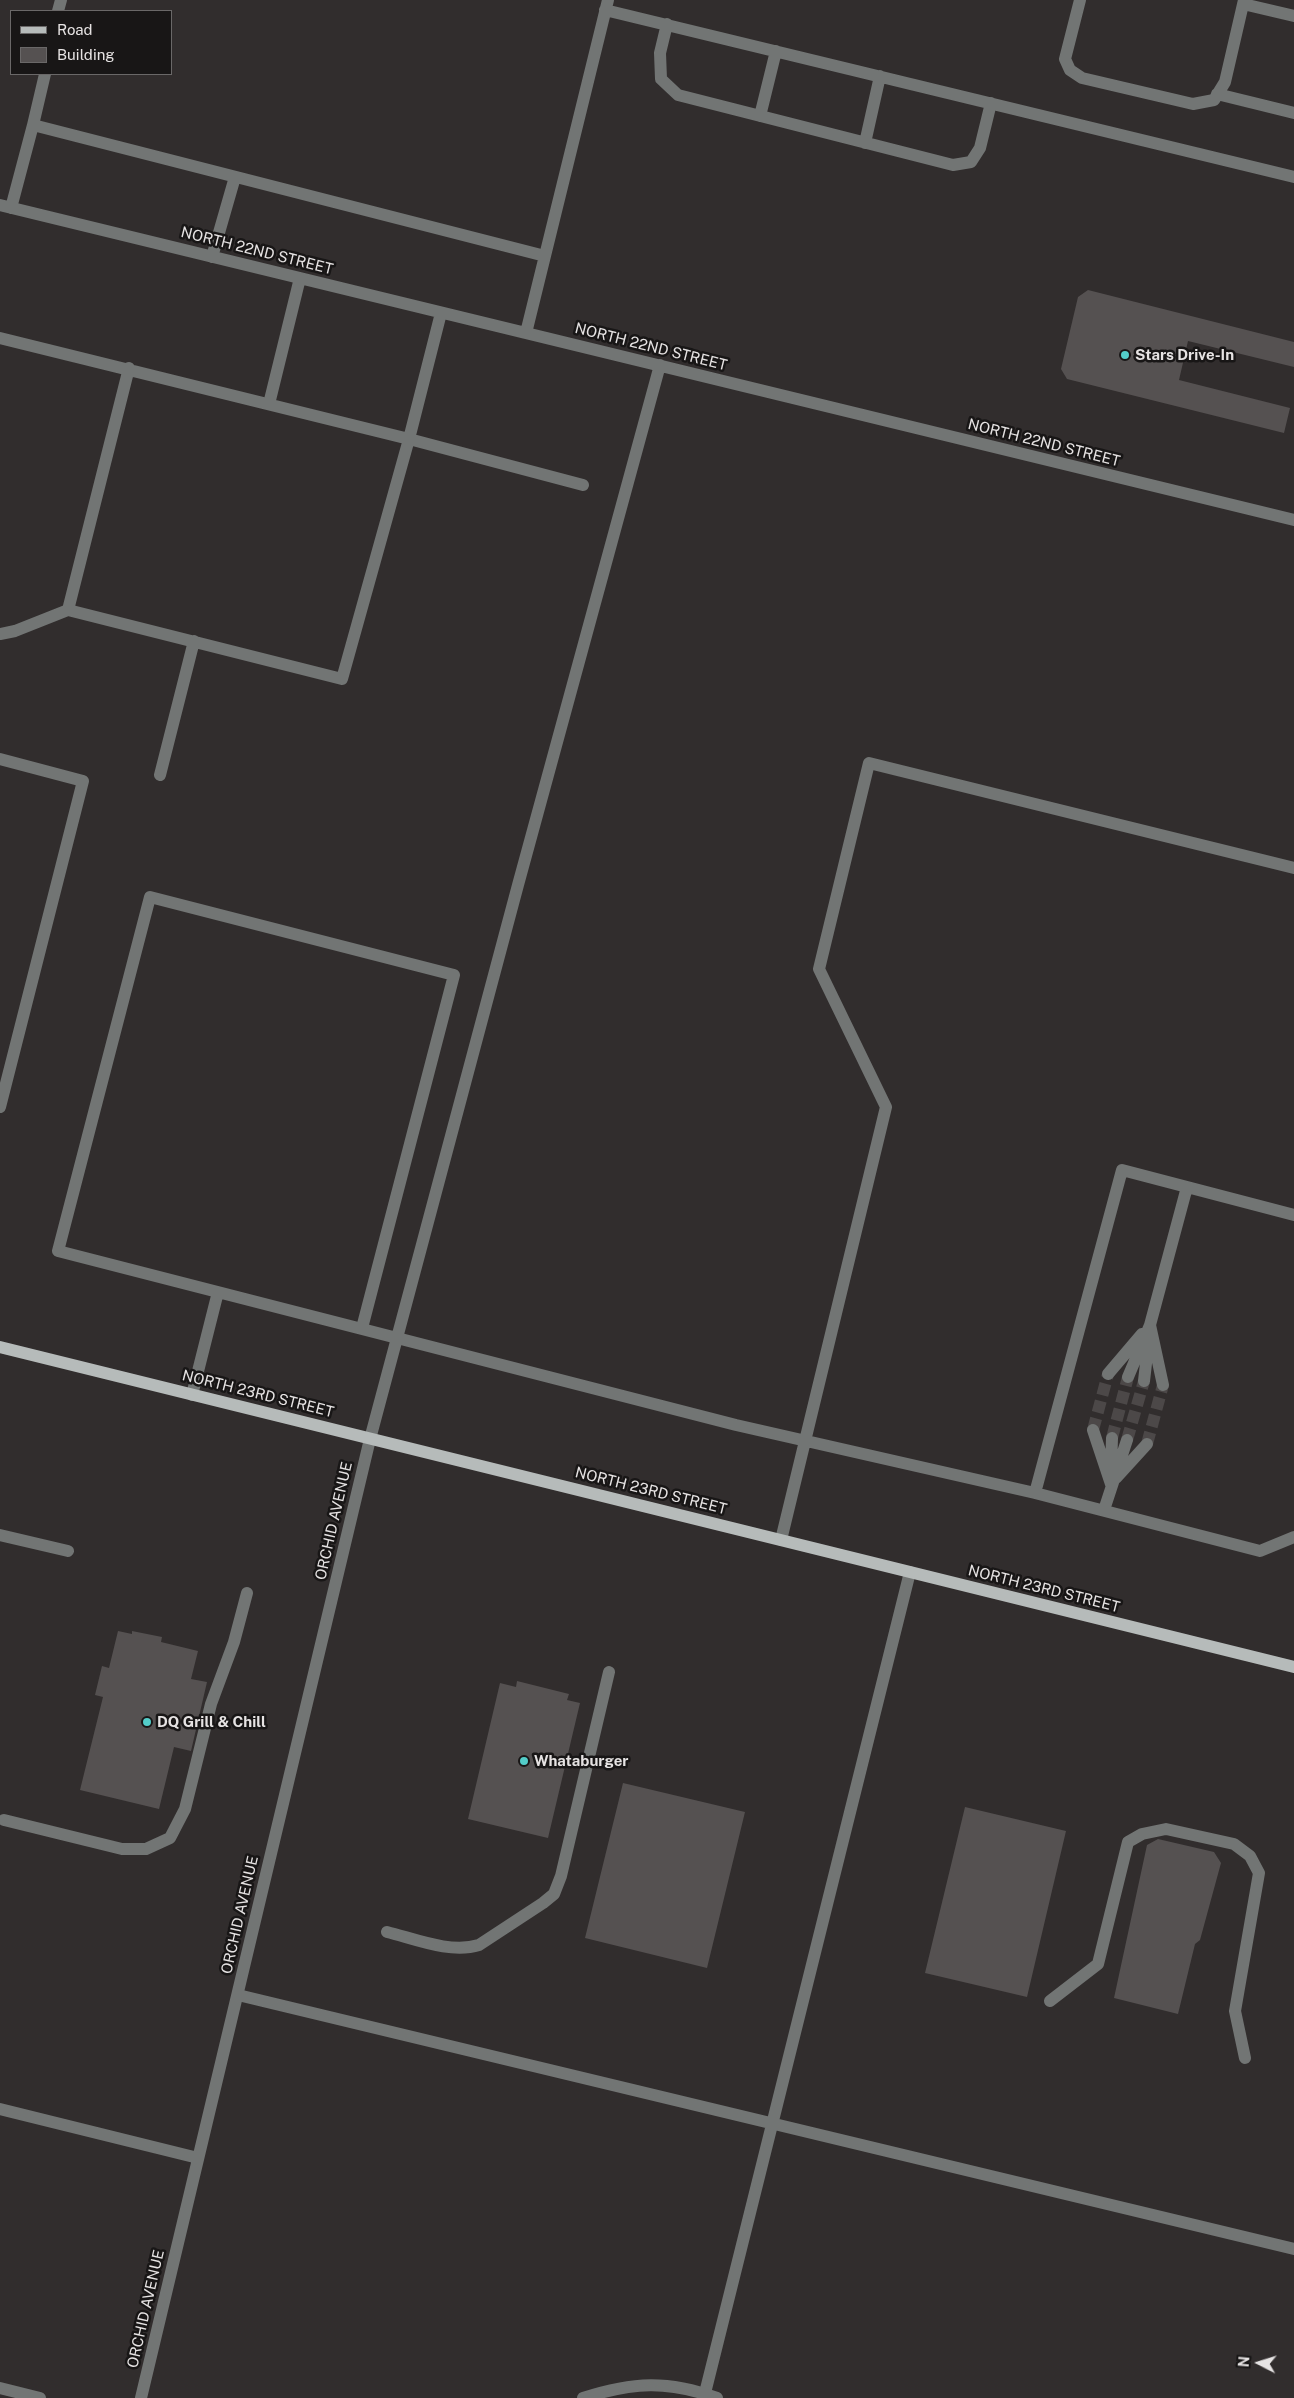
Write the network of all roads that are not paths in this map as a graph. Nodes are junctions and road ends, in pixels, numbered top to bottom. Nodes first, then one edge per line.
1 (1080, 0) edge
2 (1244, 2) edge
3 (607, 5) edge
4 (1294, 16) edge
5 (667, 24) junction
6 (776, 51) junction
7 (44, 75) edge
8 (880, 76) junction
9 (1217, 94) junction
10 (991, 103) junction
11 (1294, 113) edge
12 (760, 116) junction
13 (33, 125) junction
14 (865, 143) junction
15 (235, 177) junction
16 (1294, 177) edge
17 (5, 207) edge
18 (545, 256) junction
19 (212, 257) junction
20 (300, 278) junction
21 (441, 312) junction
22 (526, 333) junction
23 (0, 338) edge
24 (660, 365) junction
25 (129, 368) junction
26 (269, 404) junction
27 (409, 438) junction
28 (583, 485) dead end
29 (1294, 520) edge
30 (68, 610) junction
31 (0, 634) edge
32 (194, 641) junction
33 (0, 759) edge
34 (160, 775) dead end
35 (1294, 868) edge
36 (0, 1107) edge
37 (1188, 1187) junction
38 (1294, 1215) edge
39 (218, 1292) junction
40 (1150, 1325) junction
41 (362, 1328) junction
42 (398, 1337) junction
43 (0, 1346) edge
44 (1108, 1374) tunnel mouth
45 (1128, 1377) tunnel mouth
46 (1144, 1381) tunnel mouth
47 (1163, 1386) tunnel mouth
48 (192, 1395) junction
49 (1093, 1430) tunnel mouth
50 (1112, 1438) tunnel mouth
51 (370, 1439) junction
52 (1127, 1440) tunnel mouth
53 (805, 1441) junction
54 (1147, 1444) tunnel mouth
55 (1111, 1484) junction
56 (1035, 1493) junction
57 (1104, 1510) junction
58 (0, 1535) edge
59 (1294, 1537) edge
60 (781, 1540) junction
61 (68, 1552) dead end
62 (910, 1572) junction
63 (246, 1593) dead end
64 (1294, 1667) edge
65 (609, 1672) dead end
66 (4, 1820) dead end
67 (387, 1932) dead end
68 (238, 1995) junction
69 (1050, 2001) dead end
70 (1245, 2058) dead end
71 (0, 2109) edge
72 (773, 2124) junction
73 (198, 2158) junction
74 (1294, 2249) edge
75 (0, 2388) edge
76 (705, 2393) junction
77 (40, 2398) edge
78 (141, 2398) edge
79 (583, 2398) edge
80 (718, 2398) edge

1 - 9 street
2 - 4 street
2 - 9 street
3 - 5 street
3 - 18 street
5 - 6 street
5 - 12 street
6 - 8 street
6 - 12 street
7 - 13 street
8 - 10 street
8 - 14 street
9 - 11 street
10 - 14 street
10 - 16 street
12 - 14 street
13 - 15 street
13 - 17 street
15 - 18 street
15 - 19 street
17 - 19 street, NORTH 22ND STREET
18 - 22 street
19 - 20 street, NORTH 22ND STREET
20 - 21 street, NORTH 22ND STREET
20 - 26 street
21 - 22 street, NORTH 22ND STREET
21 - 27 street
22 - 24 street, NORTH 22ND STREET
23 - 25 street
24 - 29 street, NORTH 22ND STREET
24 - 42 street, ORCHID AVENUE
25 - 26 street
25 - 30 street
26 - 27 street
27 - 28 street
27 - 32 street
30 - 31 street
30 - 32 street
32 - 34 street
33 - 36 street
35 - 53 street
37 - 38 street
37 - 40 street
37 - 56 street
39 - 41 street
39 - 41 street
39 - 48 street
40 - 44 street
40 - 45 street
40 - 46 street
40 - 47 street
41 - 42 street
42 - 51 street, ORCHID AVENUE
42 - 53 street
43 - 48 main road, NORTH 23RD STREET
48 - 51 main road, NORTH 23RD STREET
49 - 55 street
50 - 55 street
51 - 60 main road, NORTH 23RD STREET
51 - 68 street, ORCHID AVENUE
52 - 55 street
53 - 56 street
53 - 60 street
54 - 55 street
55 - 57 street
56 - 57 street
57 - 59 street
58 - 61 street
60 - 62 main road, NORTH 23RD STREET
62 - 64 main road, NORTH 23RD STREET
62 - 72 street
63 - 66 street
65 - 67 street
68 - 72 street
68 - 73 street, ORCHID AVENUE
69 - 70 street
71 - 73 street
72 - 74 street
72 - 76 street
73 - 78 street, ORCHID AVENUE
75 - 77 street
76 - 79 street
76 - 80 street

